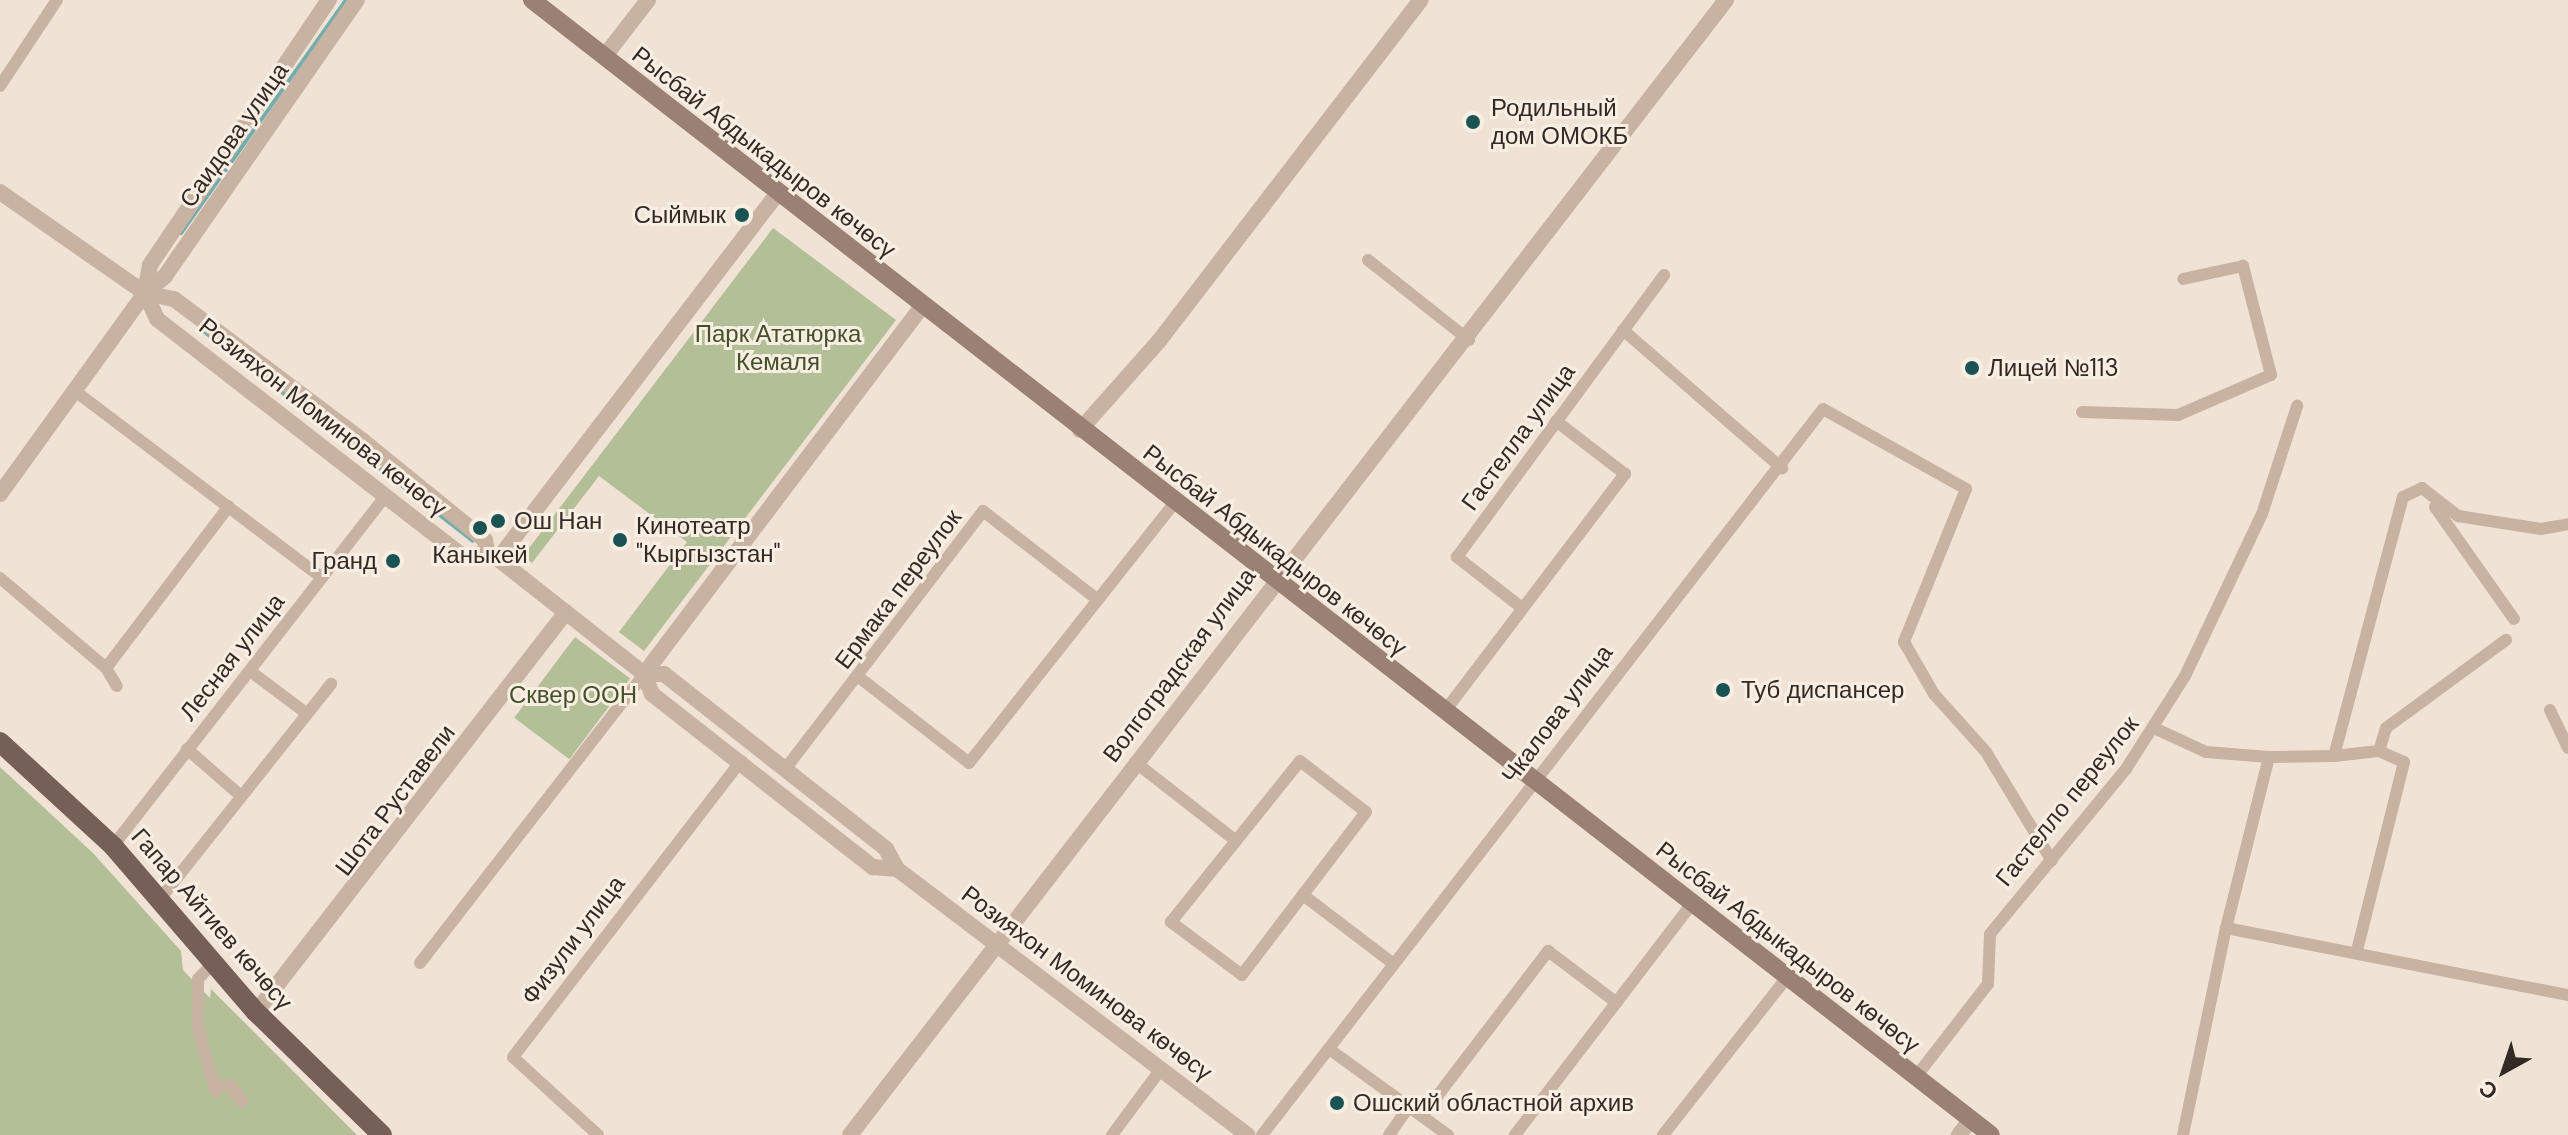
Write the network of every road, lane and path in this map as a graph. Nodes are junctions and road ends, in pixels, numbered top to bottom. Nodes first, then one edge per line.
1 (57, 0) edge
2 (329, 0) edge
3 (357, 0) edge
4 (532, 0) edge
5 (648, 0) edge
6 (1421, 0) edge
7 (1726, 0) edge
8 (604, 57) junction
9 (0, 86) edge
10 (0, 192) edge
11 (778, 193) junction
12 (1368, 260) dead end
13 (1664, 275) dead end
14 (2183, 279) dead end
15 (145, 293) junction
16 (922, 307) junction
17 (1623, 330) junction
18 (1469, 340) junction
19 (75, 391) junction
20 (2297, 406) dead end
21 (2082, 412) dead end
22 (1556, 421) junction
23 (1080, 430) junction
24 (1782, 468) junction
25 (2422, 488) junction
26 (0, 494) edge
27 (386, 495) junction
28 (1175, 502) junction
29 (229, 506) junction
30 (2568, 524) edge
31 (492, 556) junction
32 (321, 577) junction
33 (0, 578) edge
34 (1274, 579) junction
35 (1098, 600) junction
36 (1522, 608) junction
37 (566, 612) junction
38 (2514, 619) dead end
39 (2506, 640) dead end
40 (106, 668) junction
41 (250, 671) junction
42 (644, 674) junction
43 (860, 678) junction
44 (331, 684) dead end
45 (117, 686) dead end
46 (2550, 710) dead end
47 (1445, 711) junction
48 (306, 713) junction
49 (2154, 728) junction
50 (0, 742) edge
51 (2568, 748) edge
52 (187, 749) junction
53 (2379, 751) junction
54 (2334, 756) junction
55 (2269, 757) junction
56 (741, 761) junction
57 (1135, 762) junction
58 (786, 768) junction
59 (1534, 780) junction
60 (241, 796) junction
61 (1236, 841) junction
62 (113, 846) junction
63 (2052, 861) junction
64 (897, 869) junction
65 (1303, 895) junction
66 (160, 899) junction
67 (1693, 902) junction
68 (2226, 928) junction
69 (997, 942) junction
70 (2357, 951) junction
71 (213, 963) junction
72 (420, 963) dead end
73 (1394, 964) junction
74 (1788, 976) junction
75 (2568, 995) edge
76 (1617, 1003) junction
77 (256, 1012) junction
78 (1329, 1049) junction
79 (1161, 1069) junction
80 (1915, 1078) junction
81 (242, 1101) dead end
82 (1407, 1109) junction
83 (1422, 1116) junction
84 (1971, 1119) junction
85 (382, 1135) edge
86 (598, 1135) edge
87 (850, 1135) edge
88 (1112, 1135) edge
89 (1248, 1135) edge
90 (1262, 1135) edge
91 (1389, 1135) edge
92 (1448, 1135) edge
93 (1515, 1135) edge
94 (1663, 1135) edge
95 (1959, 1135) edge
96 (1991, 1135) edge
97 (2183, 1135) edge

1 - 9 street
2 - 15 street, Саидова улица
3 - 15 street, Саидова улица
4 - 8 main road, Рысбай Абдыкадыров көчөсү
5 - 8 street
6 - 23 street
7 - 18 street, Волгоградская улица
8 - 11 main road, Рысбай Абдыкадыров көчөсү
10 - 15 street, Розияхон Моминова көчөсү
11 - 16 main road, Рысбай Абдыкадыров көчөсү
11 - 31 street
12 - 18 street
13 - 17 street, Гастелла улица
14 - 21 street
15 - 19 street, Саидова улица
15 - 27 street, Розияхон Моминова көчөсү
15 - 31 street, Розияхон Моминова көчөсү
16 - 23 main road, Рысбай Абдыкадыров көчөсү
16 - 42 street
17 - 22 street, Гастелла улица
17 - 24 street
18 - 34 street, Волгоградская улица
19 - 26 street, Саидова улица
19 - 29 street
20 - 49 street, Гастелло переулок
22 - 36 street, Гастелла улица
22 - 36 street
23 - 28 main road, Рысбай Абдыкадыров көчөсү
24 - 59 street, Чкалова улица
24 - 63 street, Чкалова улица
25 - 30 street
25 - 38 street
25 - 54 street
27 - 31 street, Розияхон Моминова көчөсү
27 - 32 street, Лесная улица
28 - 34 main road, Рысбай Абдыкадыров көчөсү
28 - 35 street
29 - 32 street
29 - 40 street
31 - 37 street, Розияхон Моминова көчөсү
32 - 41 street, Лесная улица
33 - 40 street
34 - 47 main road, Рысбай Абдыкадыров көчөсү
34 - 57 street, Волгоградская улица
35 - 43 street
35 - 43 street, Ермака переулок
36 - 47 street
37 - 42 street, Розияхон Моминова көчөсү
37 - 77 street, Шота Руставели
39 - 53 street
40 - 45 street
41 - 48 street
41 - 52 street, Лесная улица
42 - 56 street, Розияхон Моминова көчөсү
42 - 58 street, Розияхон Моминова көчөсү
42 - 72 street
43 - 58 street, Ермака переулок
44 - 48 street
46 - 51 street
47 - 59 main road, Рысбай Абдыкадыров көчөсү
48 - 60 street
49 - 55 street
49 - 63 street, Гастелло переулок
50 - 62 main road, Гапар Айтиев көчөсү
52 - 60 street
52 - 62 street, Лесная улица
53 - 54 street
53 - 70 street
54 - 55 street
55 - 68 street
56 - 64 street, Розияхон Моминова көчөсү
56 - 86 street, Физули улица
57 - 61 street
57 - 69 street, Волгоградская улица
58 - 64 street, Розияхон Моминова көчөсү
59 - 67 main road, Рысбай Абдыкадыров көчөсү
59 - 73 street, Чкалова улица
60 - 66 street
61 - 65 street
61 - 65 street
62 - 66 main road, Гапар Айтиев көчөсү
63 - 80 street, Гастелло переулок
64 - 69 street, Розияхон Моминова көчөсү
65 - 73 street
66 - 71 main road, Гапар Айтиев көчөсү
67 - 74 main road, Рысбай Абдыкадыров көчөсү
67 - 76 street
68 - 70 street
68 - 97 street
69 - 79 street, Розияхон Моминова көчөсү
69 - 87 street, Волгоградская улица
70 - 75 street
71 - 77 main road, Гапар Айтиев көчөсү
71 - 81 street
73 - 78 street, Чкалова улица
74 - 80 main road, Рысбай Абдыкадыров көчөсү
74 - 94 street
76 - 83 street
76 - 93 street
77 - 85 main road, Гапар Айтиев көчөсү
78 - 82 street
78 - 90 street, Чкалова улица
79 - 88 street
79 - 89 street, Розияхон Моминова көчөсү
80 - 84 main road, Рысбай Абдыкадыров көчөсү
82 - 83 street
82 - 91 street
83 - 92 street
84 - 95 street
84 - 96 main road, Рысбай Абдыкадыров көчөсү

